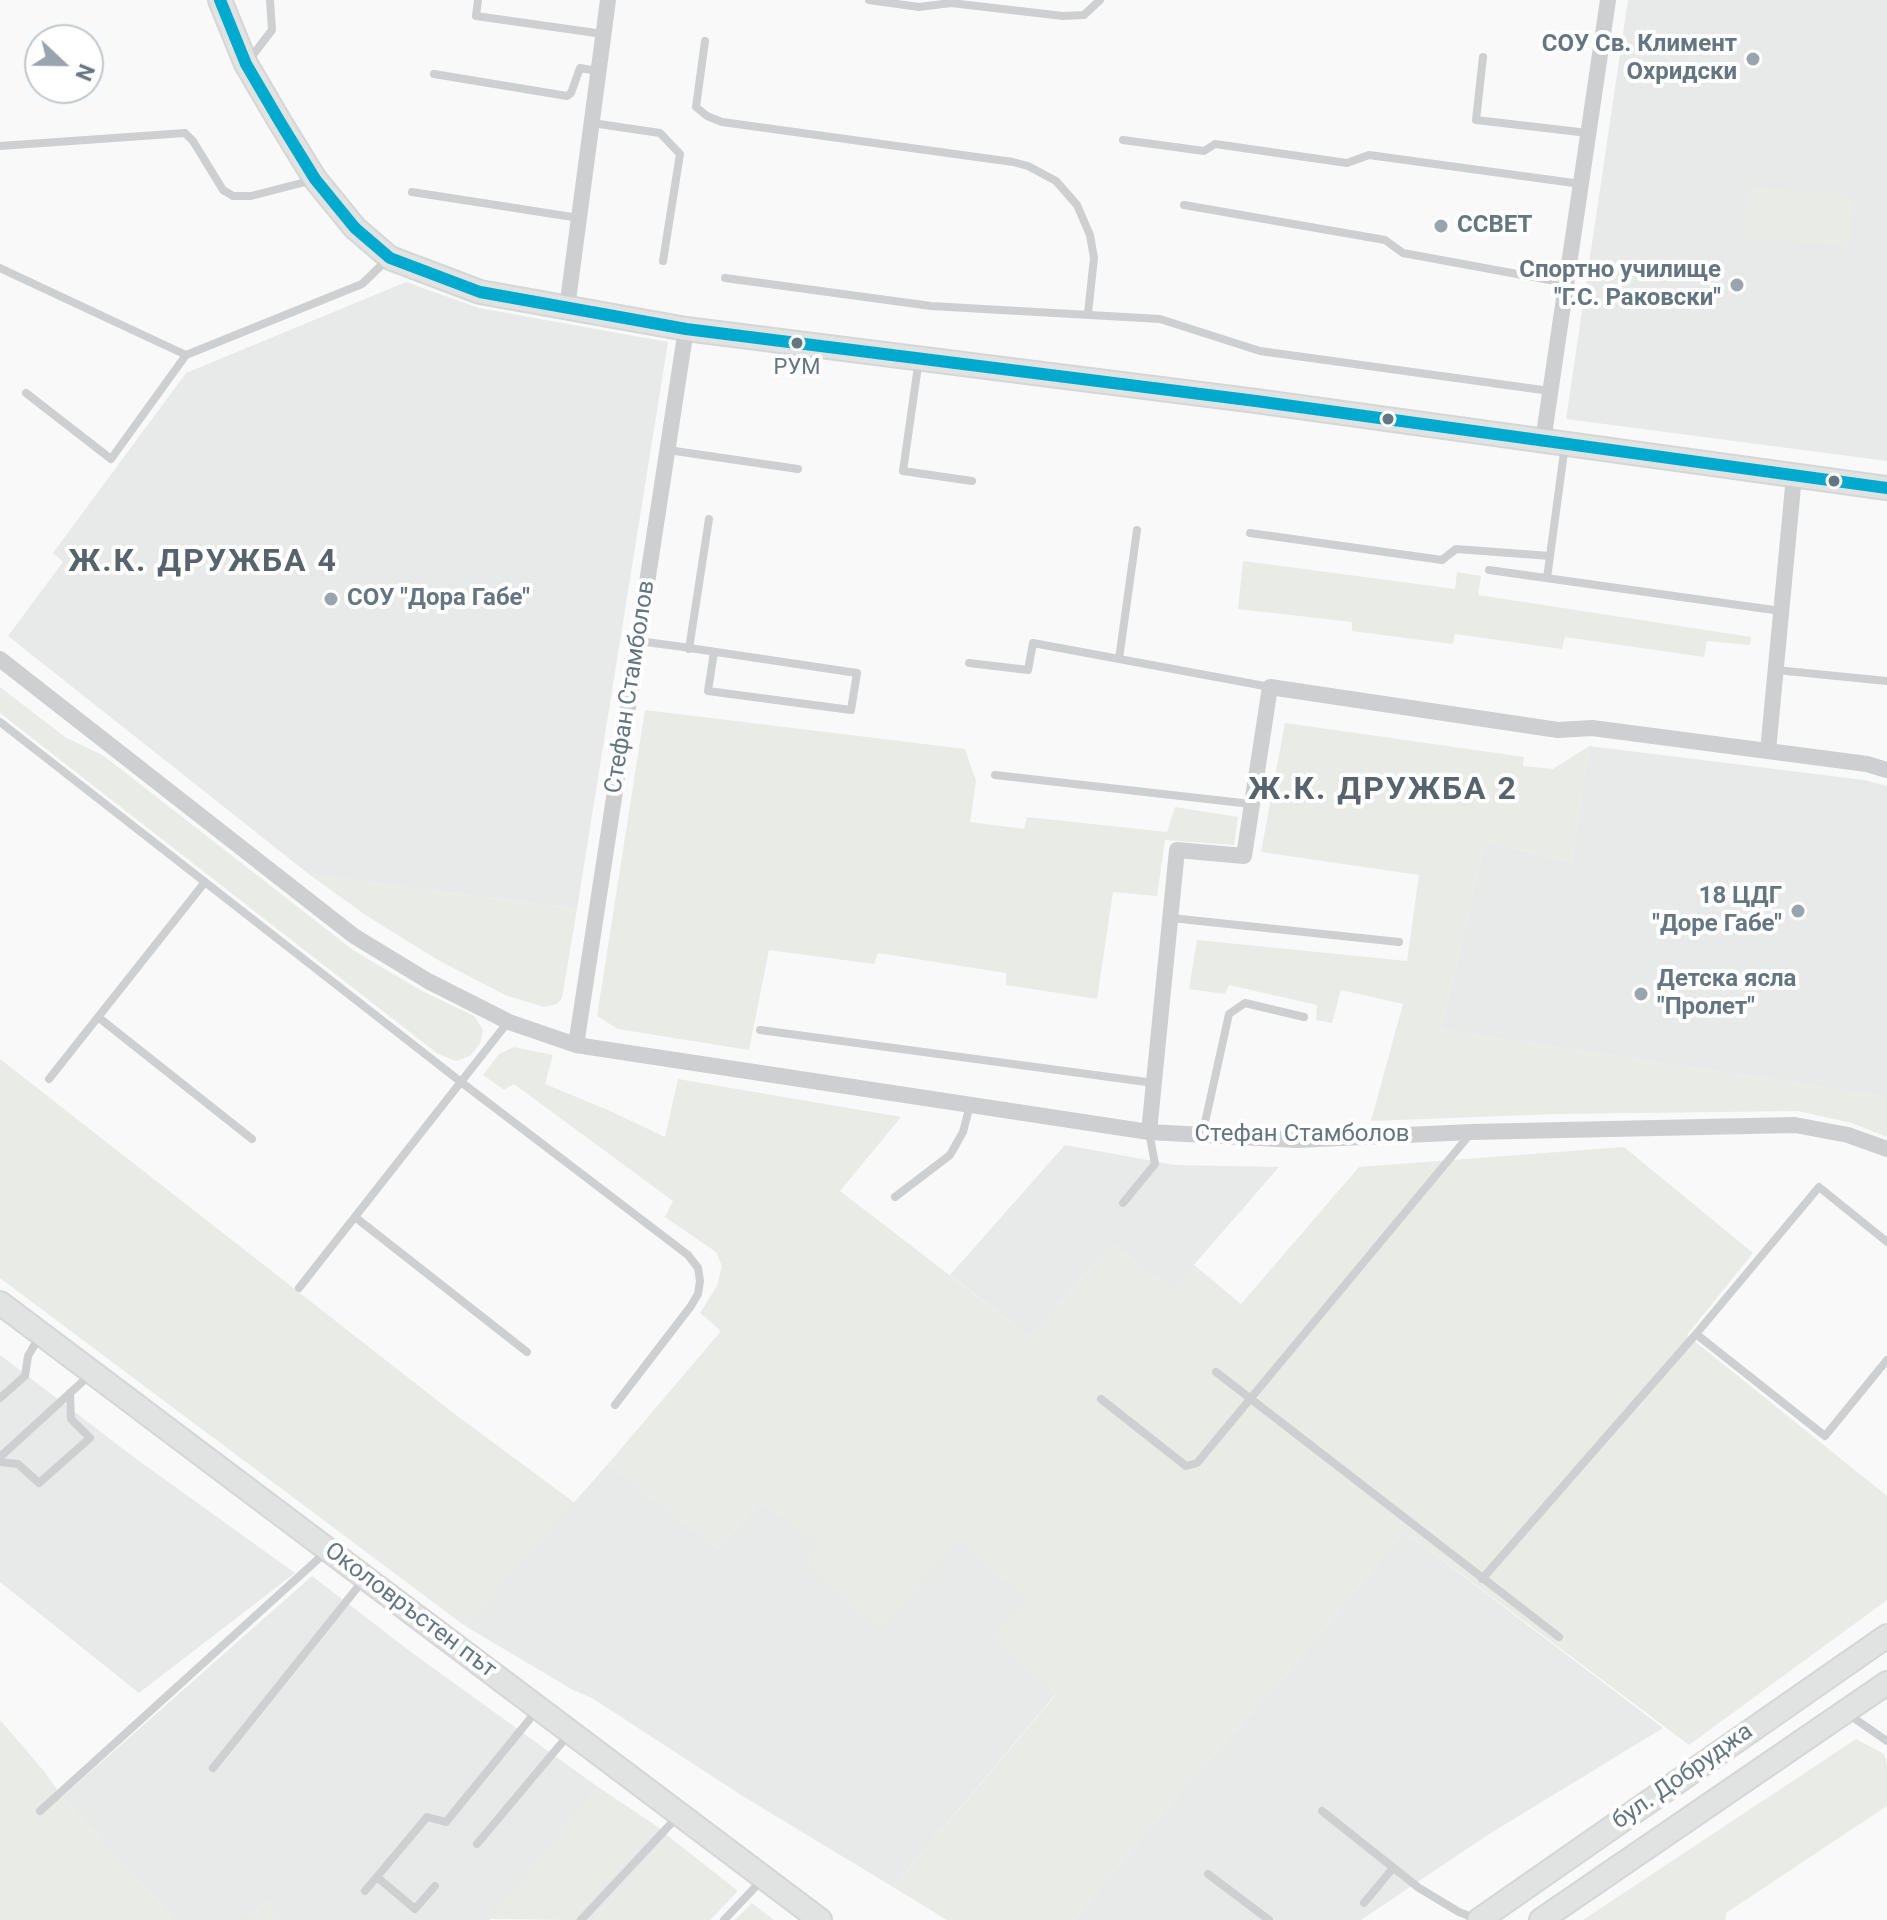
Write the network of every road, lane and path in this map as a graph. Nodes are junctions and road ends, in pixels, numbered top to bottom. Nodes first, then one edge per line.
1 (220, 0) edge
2 (270, 0) edge
3 (478, 0) edge
4 (608, 0) edge
5 (869, 0) edge
6 (1100, 0) edge
7 (1608, 0) edge
8 (604, 34) junction
9 (705, 41) dead end
10 (1483, 57) dead end
11 (246, 64) junction
12 (599, 71) junction
13 (434, 74) dead end
14 (592, 123) junction
15 (1589, 133) junction
16 (1123, 140) dead end
17 (0, 146) edge
18 (315, 179) junction
19 (1581, 184) junction
20 (412, 192) dead end
21 (1184, 205) dead end
22 (579, 218) junction
23 (390, 258) junction
24 (663, 261) dead end
25 (0, 268) edge
26 (725, 278) dead end
27 (1566, 283) junction
28 (567, 308) junction
29 (1088, 313) junction
30 (686, 329) junction
31 (186, 355) junction
32 (919, 358) junction
33 (1551, 391) junction
34 (26, 393) dead end
35 (1554, 443) junction
36 (667, 450) junction
37 (798, 469) dead end
38 (1794, 476) junction
39 (972, 481) dead end
40 (1887, 488) edge
41 (709, 519) dead end
42 (1137, 530) dead end
43 (1250, 533) dead end
44 (1550, 556) junction
45 (1489, 570) dead end
46 (1547, 578) junction
47 (1781, 611) junction
48 (638, 641) junction
49 (689, 649) junction
50 (714, 652) junction
51 (0, 659) edge
52 (1119, 659) junction
53 (969, 663) dead end
54 (1776, 670) junction
55 (1887, 681) edge
56 (1270, 687) junction
57 (0, 722) edge
58 (1768, 751) junction
59 (1887, 770) edge
60 (995, 775) dead end
61 (1251, 804) junction
62 (205, 882) junction
63 (1170, 918) junction
64 (1399, 942) dead end
65 (98, 1017) junction
66 (1304, 1017) dead end
67 (509, 1022) junction
68 (760, 1030) dead end
69 (576, 1045) junction
70 (49, 1079) dead end
71 (461, 1082) junction
72 (1154, 1083) junction
73 (970, 1105) junction
74 (1149, 1132) junction
75 (1471, 1132) junction
76 (1202, 1136) junction
77 (252, 1139) dead end
78 (1887, 1149) edge
79 (895, 1197) dead end
80 (1123, 1203) dead end
81 (355, 1217) junction
82 (1887, 1242) edge
83 (299, 1288) dead end
84 (0, 1303) edge
85 (41, 1333) junction
86 (1696, 1334) junction
87 (527, 1352) dead end
88 (1887, 1360) edge
89 (1216, 1372) dead end
90 (93, 1373) junction
91 (70, 1393) junction
92 (0, 1398) edge
93 (1249, 1398) junction
94 (1101, 1399) dead end
95 (615, 1405) dead end
96 (0, 1460) edge
97 (328, 1550) junction
98 (365, 1578) junction
99 (1482, 1579) junction
100 (1887, 1636) edge
101 (1559, 1637) dead end
102 (1887, 1683) edge
103 (539, 1709) junction
104 (1845, 1712) junction
105 (571, 1733) junction
106 (1887, 1741) edge
107 (213, 1768) dead end
108 (40, 1811) dead end
109 (1322, 1811) dead end
110 (679, 1814) junction
111 (477, 1844) dead end
112 (1393, 1868) junction
113 (1208, 1874) dead end
114 (377, 1877) junction
115 (764, 1878) junction
116 (435, 1886) dead end
117 (365, 1891) dead end
118 (1364, 1903) dead end
119 (581, 1920) edge
120 (724, 1920) edge
121 (820, 1920) edge
122 (1269, 1920) edge
123 (1479, 1920) edge
124 (1541, 1920) edge

1 - 11 main road
2 - 11 lane
3 - 8 lane
4 - 8 street
5 - 6 lane
7 - 15 street
8 - 12 street
9 - 29 lane
10 - 15 lane
11 - 18 main road
12 - 13 lane
12 - 14 street
14 - 22 street
14 - 24 lane
15 - 19 street
16 - 19 lane
17 - 18 lane
18 - 23 main road
19 - 27 street
20 - 22 lane
21 - 27 lane
22 - 28 street
23 - 28 main road
23 - 31 lane
25 - 31 lane
26 - 29 lane
27 - 33 street
28 - 30 main road
29 - 33 lane
30 - 32 main road
30 - 36 street, Стефан Стамболов
31 - 34 lane
32 - 35 main road
32 - 39 lane
33 - 35 street
35 - 38 main road
35 - 44 lane
36 - 37 lane
36 - 48 street, Стефан Стамболов
38 - 40 main road
38 - 47 street
41 - 49 lane
42 - 52 lane
43 - 44 lane
44 - 46 lane
45 - 46 lane
46 - 47 lane
47 - 54 street
48 - 49 lane
48 - 69 street, Стефан Стамболов
49 - 50 lane
50 - 50 lane
51 - 67 street, Стефан Стамболов
52 - 53 lane
52 - 56 lane
54 - 55 lane
54 - 58 street
56 - 58 street
56 - 61 street
57 - 62 lane
58 - 59 street
60 - 61 lane
61 - 63 street
62 - 65 lane
62 - 71 lane
63 - 64 lane
63 - 72 street
65 - 70 lane
65 - 77 lane
66 - 76 lane
67 - 69 street, Стефан Стамболов
67 - 71 lane
68 - 72 lane
69 - 73 street, Стефан Стамболов
71 - 81 lane
71 - 95 lane
72 - 74 street
73 - 74 street, Стефан Стамболов
73 - 79 lane
74 - 76 street, Стефан Стамболов
74 - 80 lane
75 - 76 street, Стефан Стамболов
75 - 78 street, Стефан Стамболов
75 - 93 lane
81 - 83 lane
81 - 87 lane
82 - 86 lane
84 - 85 main road, Околовръстен път
85 - 90 main road, Околовръстен път
85 - 92 lane
86 - 88 lane
86 - 99 lane
89 - 93 lane
90 - 91 lane
90 - 97 main road, Околовръстен път
91 - 96 lane
91 - 96 lane
93 - 94 lane
93 - 99 lane
97 - 98 main road, Околовръстен път
97 - 108 lane
98 - 103 main road, Околовръстен път
98 - 107 lane
99 - 101 lane
100 - 123 main road, бул. Добруджа
102 - 104 main road, бул. Добруджа
103 - 105 main road, Околовръстен път
103 - 114 lane
104 - 106 lane
104 - 124 main road, бул. Добруджа
105 - 110 main road, Околовръстен път
105 - 111 lane
109 - 112 lane
110 - 115 main road, Околовръстен път
110 - 119 lane
112 - 118 lane
112 - 123 lane
113 - 122 lane
114 - 116 lane
114 - 117 lane
115 - 120 lane
115 - 121 main road, Околовръстен път

